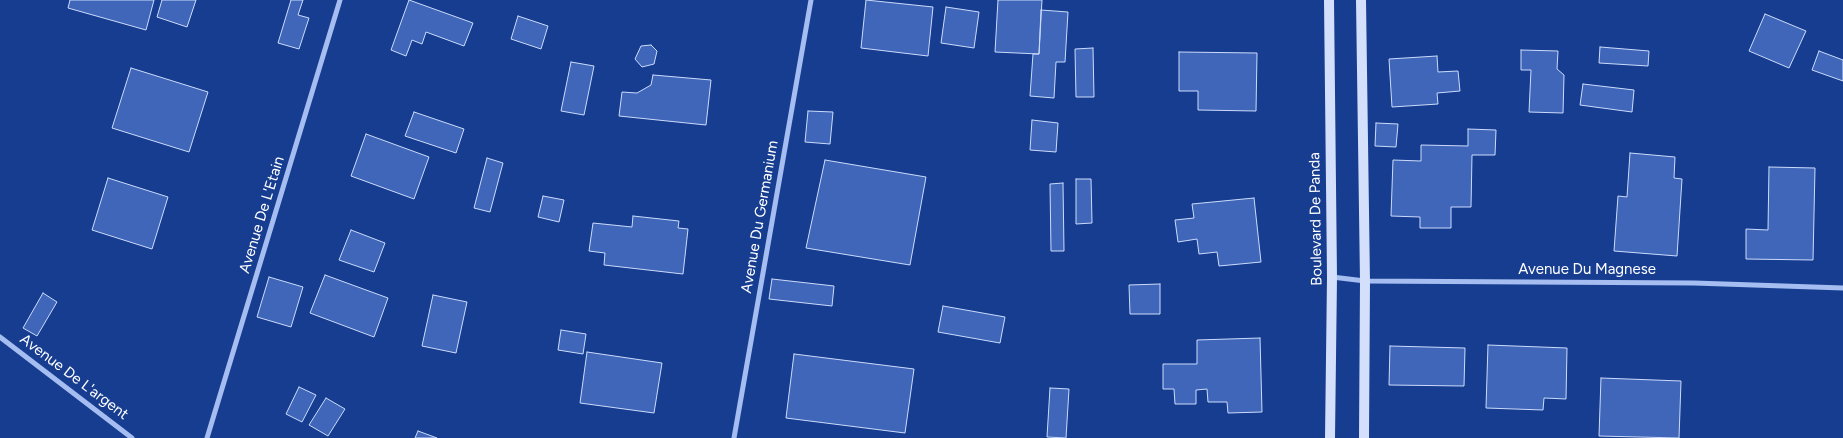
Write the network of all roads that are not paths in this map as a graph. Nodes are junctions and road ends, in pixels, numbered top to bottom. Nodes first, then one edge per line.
1 (340, 0) edge
2 (811, 0) edge
3 (1329, 0) edge
4 (1361, 0) edge
5 (1332, 277) junction
6 (1365, 281) junction
7 (1843, 288) edge
8 (0, 337) edge
9 (132, 438) edge
10 (207, 438) edge
11 (734, 438) edge
12 (1330, 438) edge
13 (1364, 438) edge

1 - 10 street, Avenue De L'Etain
2 - 11 street, Avenue Du Germanium
3 - 5 street, Boulevard De Panda
4 - 6 street
5 - 6 street, Avenue Du Magnese
5 - 12 street, Boulevard De Panda
6 - 7 street, Avenue Du Magnese
6 - 13 street
8 - 9 street, Avenue De L'argent

